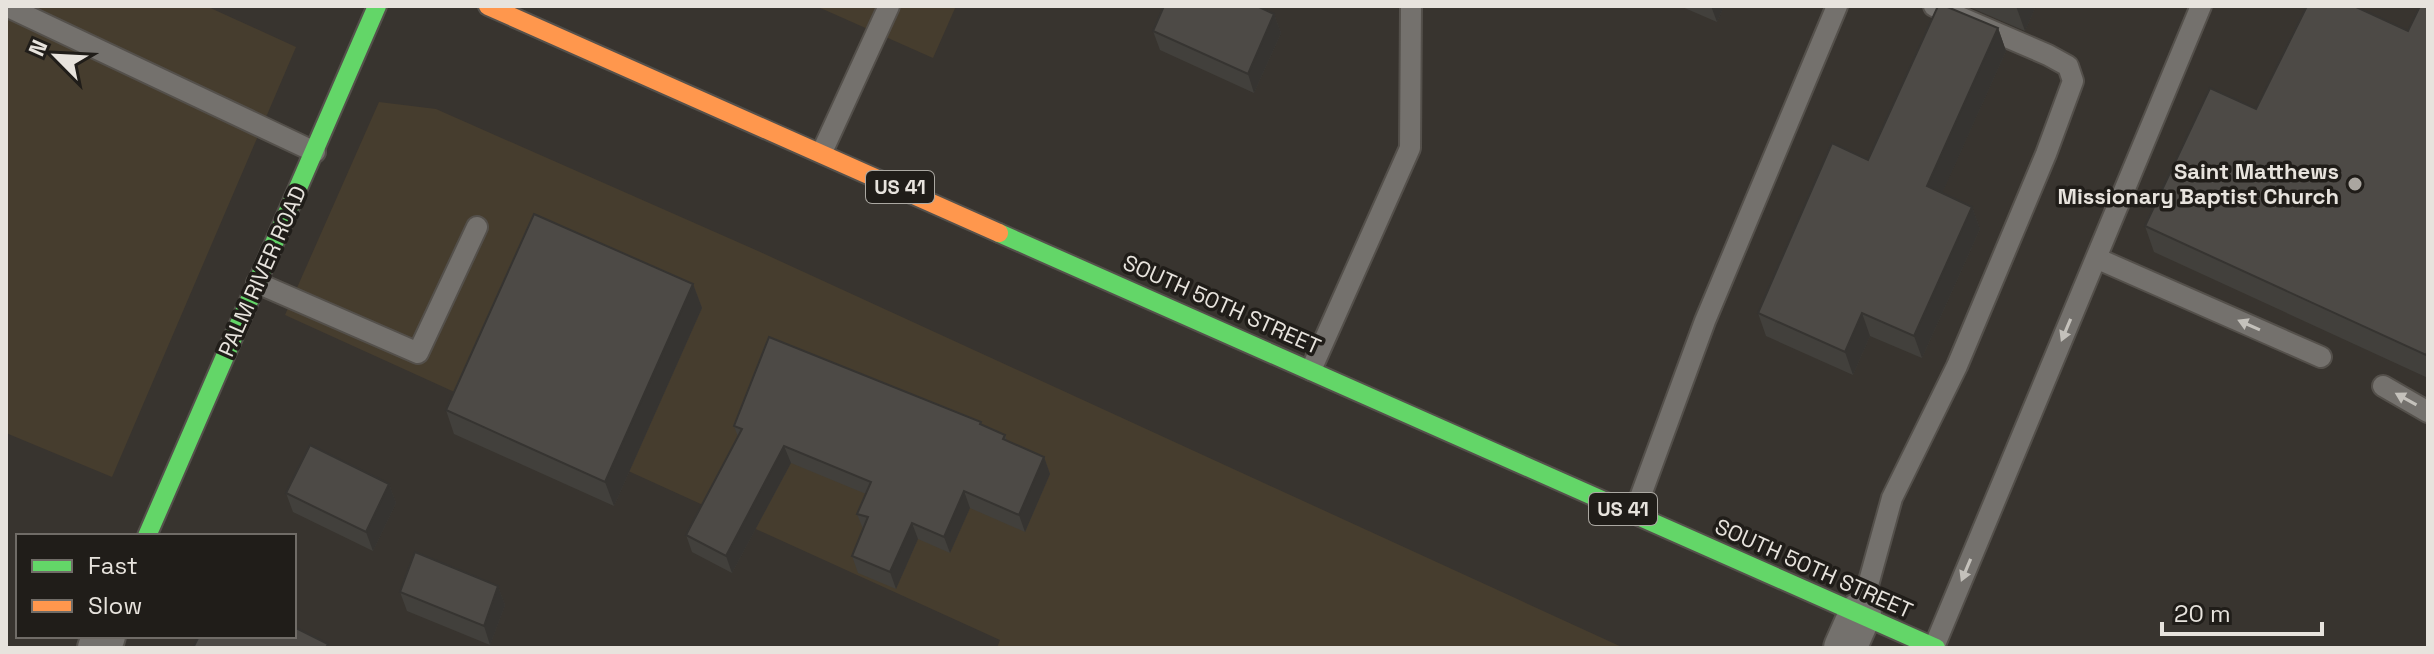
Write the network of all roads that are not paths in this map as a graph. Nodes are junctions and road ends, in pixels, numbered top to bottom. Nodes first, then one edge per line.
1 (6, 6) edge
2 (377, 6) edge
3 (488, 6) edge
4 (889, 6) edge
5 (1411, 6) edge
6 (1837, 6) edge
7 (1934, 6) edge
8 (2201, 6) edge
9 (315, 152) junction
10 (822, 152) junction
11 (477, 227) dead end
12 (2096, 258) junction
13 (257, 283) junction
14 (2321, 357) dead end
15 (1311, 370) junction
16 (2383, 386) dead end
17 (2428, 412) edge
18 (1634, 514) junction
19 (148, 534) edge
20 (1853, 631) edge
21 (1935, 648) edge

1 - 9 lane
2 - 9 main road, PALM RIVER ROAD
3 - 10 main road, SOUTH 50TH STREET / US 41
4 - 10 lane
5 - 15 lane
6 - 18 lane
7 - 20 lane
8 - 12 lane
9 - 13 main road, PALM RIVER ROAD
10 - 15 main road, SOUTH 50TH STREET / US 41
11 - 13 lane
14 -> 12 lane
12 -> 21 lane
13 - 19 main road, PALM RIVER ROAD
15 - 18 main road, SOUTH 50TH STREET / US 41
17 -> 16 lane
18 - 20 main road, SOUTH 50TH STREET / US 41
20 - 21 main road, SOUTH 50TH STREET / US 41

